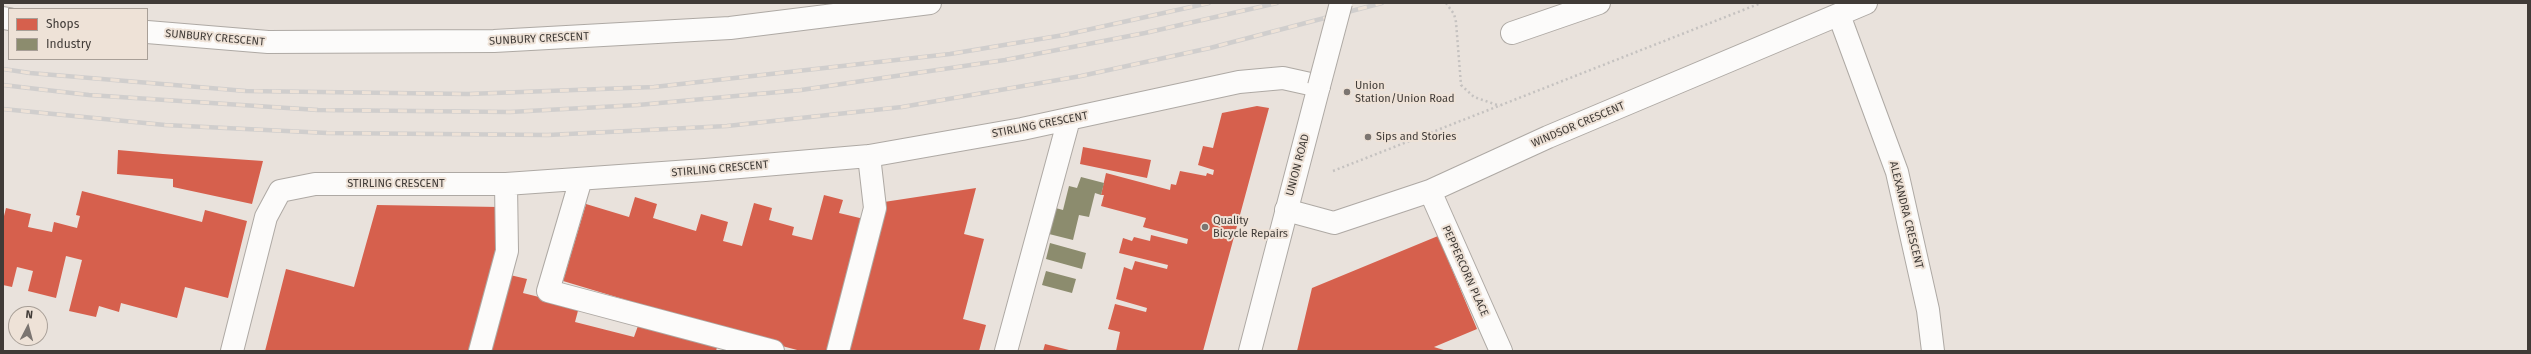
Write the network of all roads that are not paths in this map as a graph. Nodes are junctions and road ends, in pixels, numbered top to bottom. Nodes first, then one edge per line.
1 (930, 3) edge
2 (1341, 3) edge
3 (1599, 3) edge
4 (1866, 3) edge
5 (1840, 15) junction
6 (148, 32) edge
7 (1512, 33) dead end
8 (1320, 86) junction
9 (1068, 119) junction
10 (868, 156) junction
11 (581, 179) junction
12 (506, 184) junction
13 (1430, 191) junction
14 (1286, 210) junction
15 (232, 351) edge
16 (480, 351) edge
17 (773, 351) edge
18 (838, 351) edge
19 (1006, 351) edge
20 (1250, 351) edge
21 (1501, 351) edge
22 (1932, 351) edge

1 - 6 street, SUNBURY CRESCENT
2 - 8 street, UNION ROAD, bridge
3 - 7 street
4 - 5 street, WINDSOR CRESCENT
5 - 13 street, WINDSOR CRESCENT
5 - 22 street, ALEXANDRA CRESCENT
8 - 9 street, STIRLING CRESCENT
8 - 14 street, UNION ROAD
9 - 10 street, STIRLING CRESCENT
9 - 19 street
10 - 11 street, STIRLING CRESCENT
10 - 18 street
11 - 12 street, STIRLING CRESCENT
11 - 17 street
12 - 15 street, STIRLING CRESCENT
12 - 16 street
13 - 14 street, WINDSOR CRESCENT
13 - 21 street, PEPPERCORN PLACE
14 - 20 street, UNION ROAD

